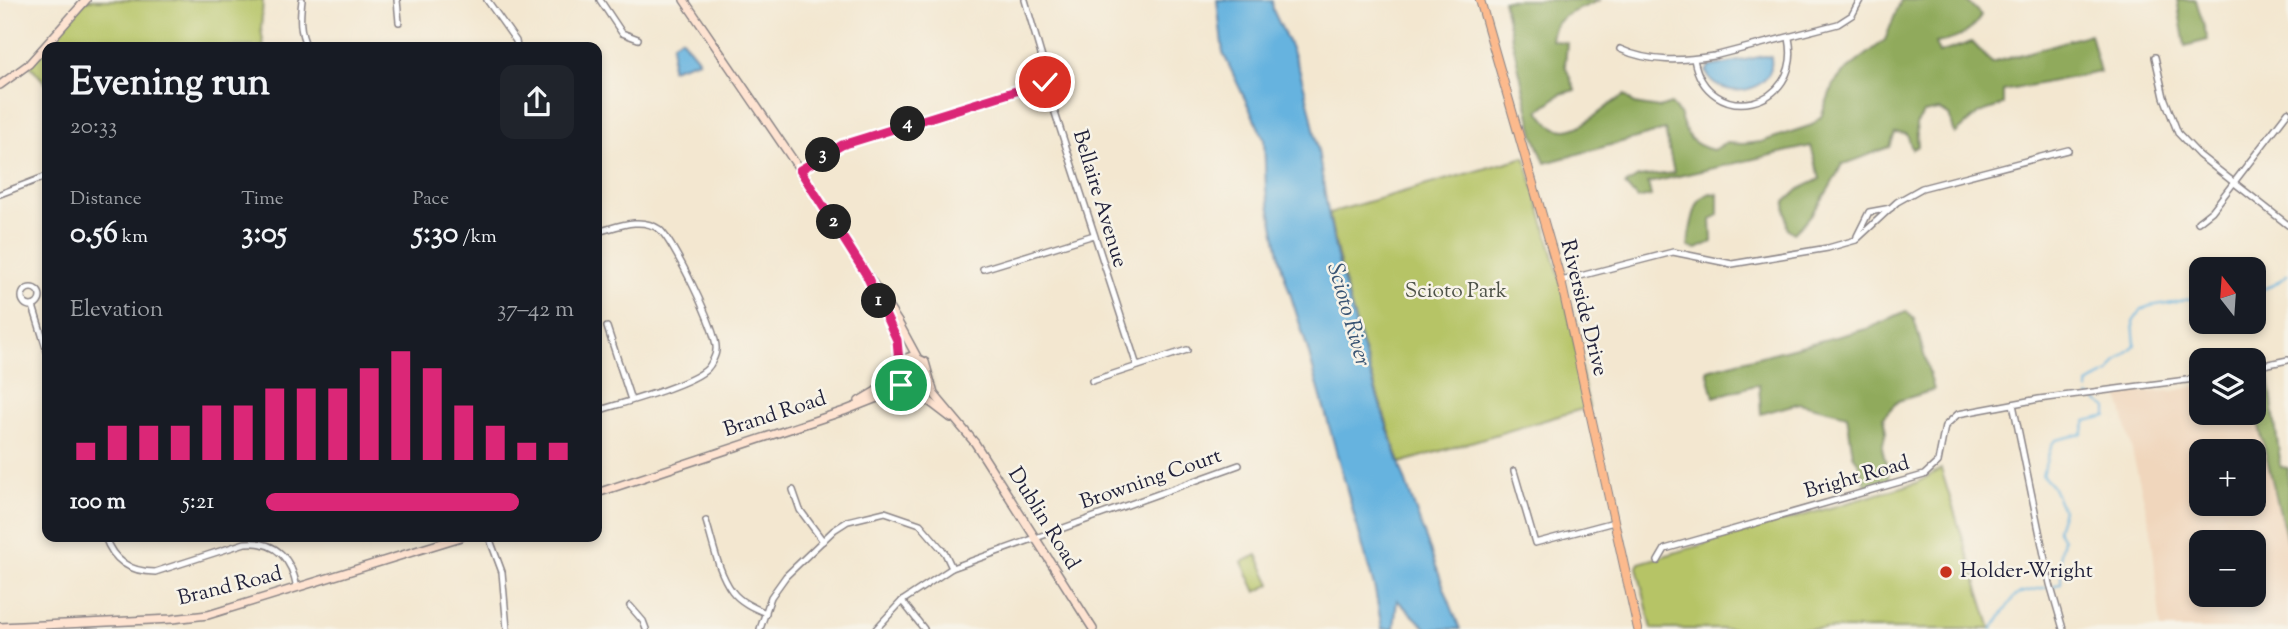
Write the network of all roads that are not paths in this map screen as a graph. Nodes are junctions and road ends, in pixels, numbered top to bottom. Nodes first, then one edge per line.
1 (86, 0) edge
2 (302, 0) edge
3 (397, 0) edge
4 (487, 0) edge
5 (600, 0) edge
6 (684, 0) edge
7 (1025, 0) edge
8 (1480, 0) edge
9 (1860, 0) edge
10 (399, 22) dead end
11 (1789, 38) junction
12 (638, 39) dead end
13 (49, 42) edge
14 (305, 42) edge
15 (516, 42) edge
16 (42, 49) edge
17 (1620, 49) dead end
18 (2155, 57) dead end
19 (1694, 59) junction
20 (1045, 82) junction
21 (0, 84) edge
22 (2288, 112) edge
23 (2067, 150) dead end
24 (800, 170) junction
25 (42, 178) edge
26 (2235, 182) junction
27 (0, 194) edge
28 (1891, 208) junction
29 (2198, 222) dead end
30 (2288, 225) edge
31 (602, 231) edge
32 (1094, 235) junction
33 (1855, 240) junction
34 (983, 270) dead end
35 (866, 274) junction
36 (1561, 281) junction
37 (33, 306) dead end
38 (607, 327) dead end
39 (42, 335) edge
40 (1187, 350) dead end
41 (917, 357) junction
42 (2288, 360) edge
43 (897, 365) junction
44 (2266, 365) edge
45 (1137, 366) junction
46 (928, 376) junction
47 (2189, 380) edge
48 (1092, 381) dead end
49 (909, 388) junction
50 (631, 400) junction
51 (2013, 404) junction
52 (602, 409) edge
53 (844, 411) junction
54 (963, 428) junction
55 (1239, 465) dead end
56 (1514, 471) dead end
57 (602, 490) edge
58 (793, 490) dead end
59 (706, 522) dead end
60 (1614, 522) junction
61 (1033, 538) junction
62 (823, 541) junction
63 (107, 542) edge
64 (256, 542) edge
65 (256, 542) edge
66 (445, 542) edge
67 (491, 542) edge
68 (1658, 561) dead end
69 (952, 568) junction
70 (298, 589) junction
71 (902, 601) junction
72 (631, 606) dead end
73 (766, 613) junction
74 (0, 627) edge
75 (507, 629) edge
76 (646, 629) edge
77 (760, 629) edge
78 (876, 629) edge
79 (923, 629) edge
80 (1093, 629) edge
81 (1638, 629) edge
82 (2063, 629) edge

1 - 13 main road
2 - 14 street
3 - 10 street
4 - 15 street
5 - 12 street
6 - 24 main road
7 - 20 street, Bellaire Avenue
8 - 36 main road, Riverside Drive
9 - 11 street
11 - 19 street
11 - 19 street
16 - 21 main road
17 - 19 street
18 - 26 street
20 - 24 street
20 - 32 street, Bellaire Avenue
22 - 26 street
23 - 28 street
24 - 35 main road
25 - 27 street
26 - 29 street
26 - 30 street
28 - 33 street
28 - 33 street
31 - 50 street
32 - 34 street
32 - 45 street, Bellaire Avenue
33 - 36 street
35 - 41 main road
35 - 43 main road
36 - 60 main road, Riverside Drive
37 - 39 street
38 - 50 street
40 - 45 street
41 - 43 main road
41 - 46 main road
42 - 44 street
43 - 49 main road
43 - 53 main road, Brand Road
45 - 48 street
46 - 49 main road
46 - 54 main road, Dublin Road
47 - 51 street, Bright Road
49 - 53 main road, Brand Road
49 - 54 main road, Dublin Road
50 - 52 street
51 - 68 street, Bright Road
51 - 82 street
53 - 57 main road, Brand Road
54 - 61 main road, Dublin Road
55 - 61 street, Browning Court
56 - 60 street
58 - 62 street
59 - 73 street
60 - 81 main road, Riverside Drive
61 - 69 street, Browning Court
61 - 80 main road, Dublin Road
62 - 69 street
62 - 73 street
63 - 64 street
65 - 70 street
66 - 70 main road, Brand Road
67 - 75 street
69 - 71 street, Browning Court
70 - 74 main road, Brand Road
71 - 78 street, Browning Court
71 - 79 street
72 - 76 street
73 - 77 street

